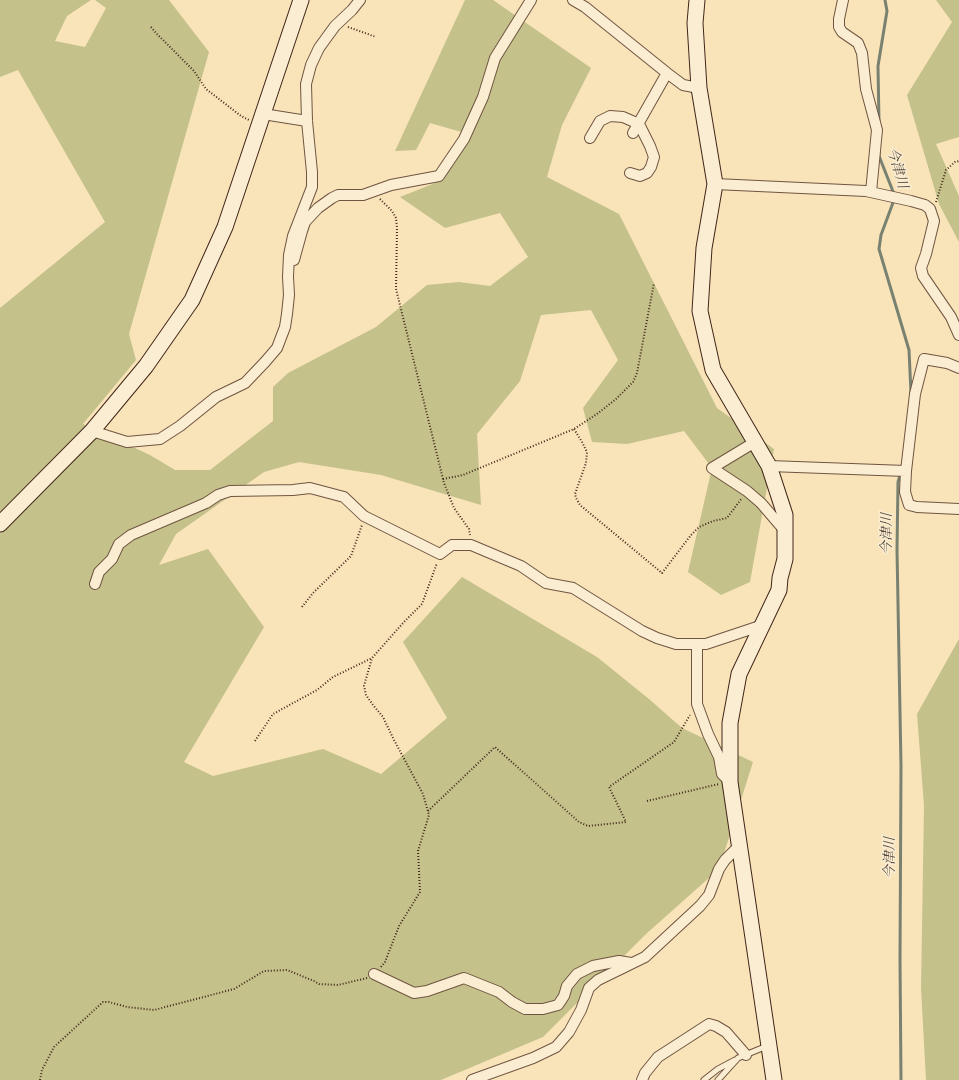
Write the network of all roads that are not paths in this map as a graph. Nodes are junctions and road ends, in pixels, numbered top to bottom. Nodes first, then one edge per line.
1 (301, 0) edge
2 (360, 0) edge
3 (531, 0) edge
4 (573, 0) edge
5 (697, 0) edge
6 (843, 0) edge
7 (667, 73) junction
8 (699, 88) junction
9 (261, 119) junction
10 (307, 121) junction
11 (639, 124) junction
12 (633, 133) dead end
13 (590, 138) dead end
14 (630, 173) dead end
15 (715, 184) junction
16 (871, 192) junction
17 (288, 277) junction
18 (959, 335) edge
19 (959, 368) edge
20 (92, 431) junction
21 (755, 442) junction
22 (769, 466) junction
23 (906, 471) junction
24 (959, 509) edge
25 (0, 524) edge
26 (785, 530) junction
27 (95, 584) dead end
28 (763, 625) junction
29 (697, 644) junction
30 (730, 782) junction
31 (739, 846) junction
32 (632, 962) junction
33 (374, 974) road end
34 (769, 1046) junction
35 (742, 1057) junction
36 (472, 1080) edge
37 (642, 1080) edge
38 (704, 1080) edge
39 (718, 1080) edge
40 (774, 1080) edge

1 - 9 street
2 - 10 street
3 - 17 street
4 - 7 street
5 - 8 street
6 - 16 street
7 - 8 street
7 - 11 street
8 - 15 street
9 - 10 street
9 - 20 street
10 - 17 street
11 - 12 street
11 - 13 street
11 - 14 street
15 - 16 street
15 - 21 street
16 - 18 street
17 - 20 street
19 - 23 street
20 - 25 street
21 - 22 street
21 - 26 street
22 - 23 street
22 - 26 street
23 - 24 street
26 - 28 street
27 - 29 street
28 - 29 street
28 - 30 street
29 - 30 street
30 - 31 street
31 - 32 street
31 - 34 street
32 - 33 street
32 - 36 street
34 - 35 lane
34 - 40 street
35 - 37 street
35 - 38 lane
35 - 39 lane

